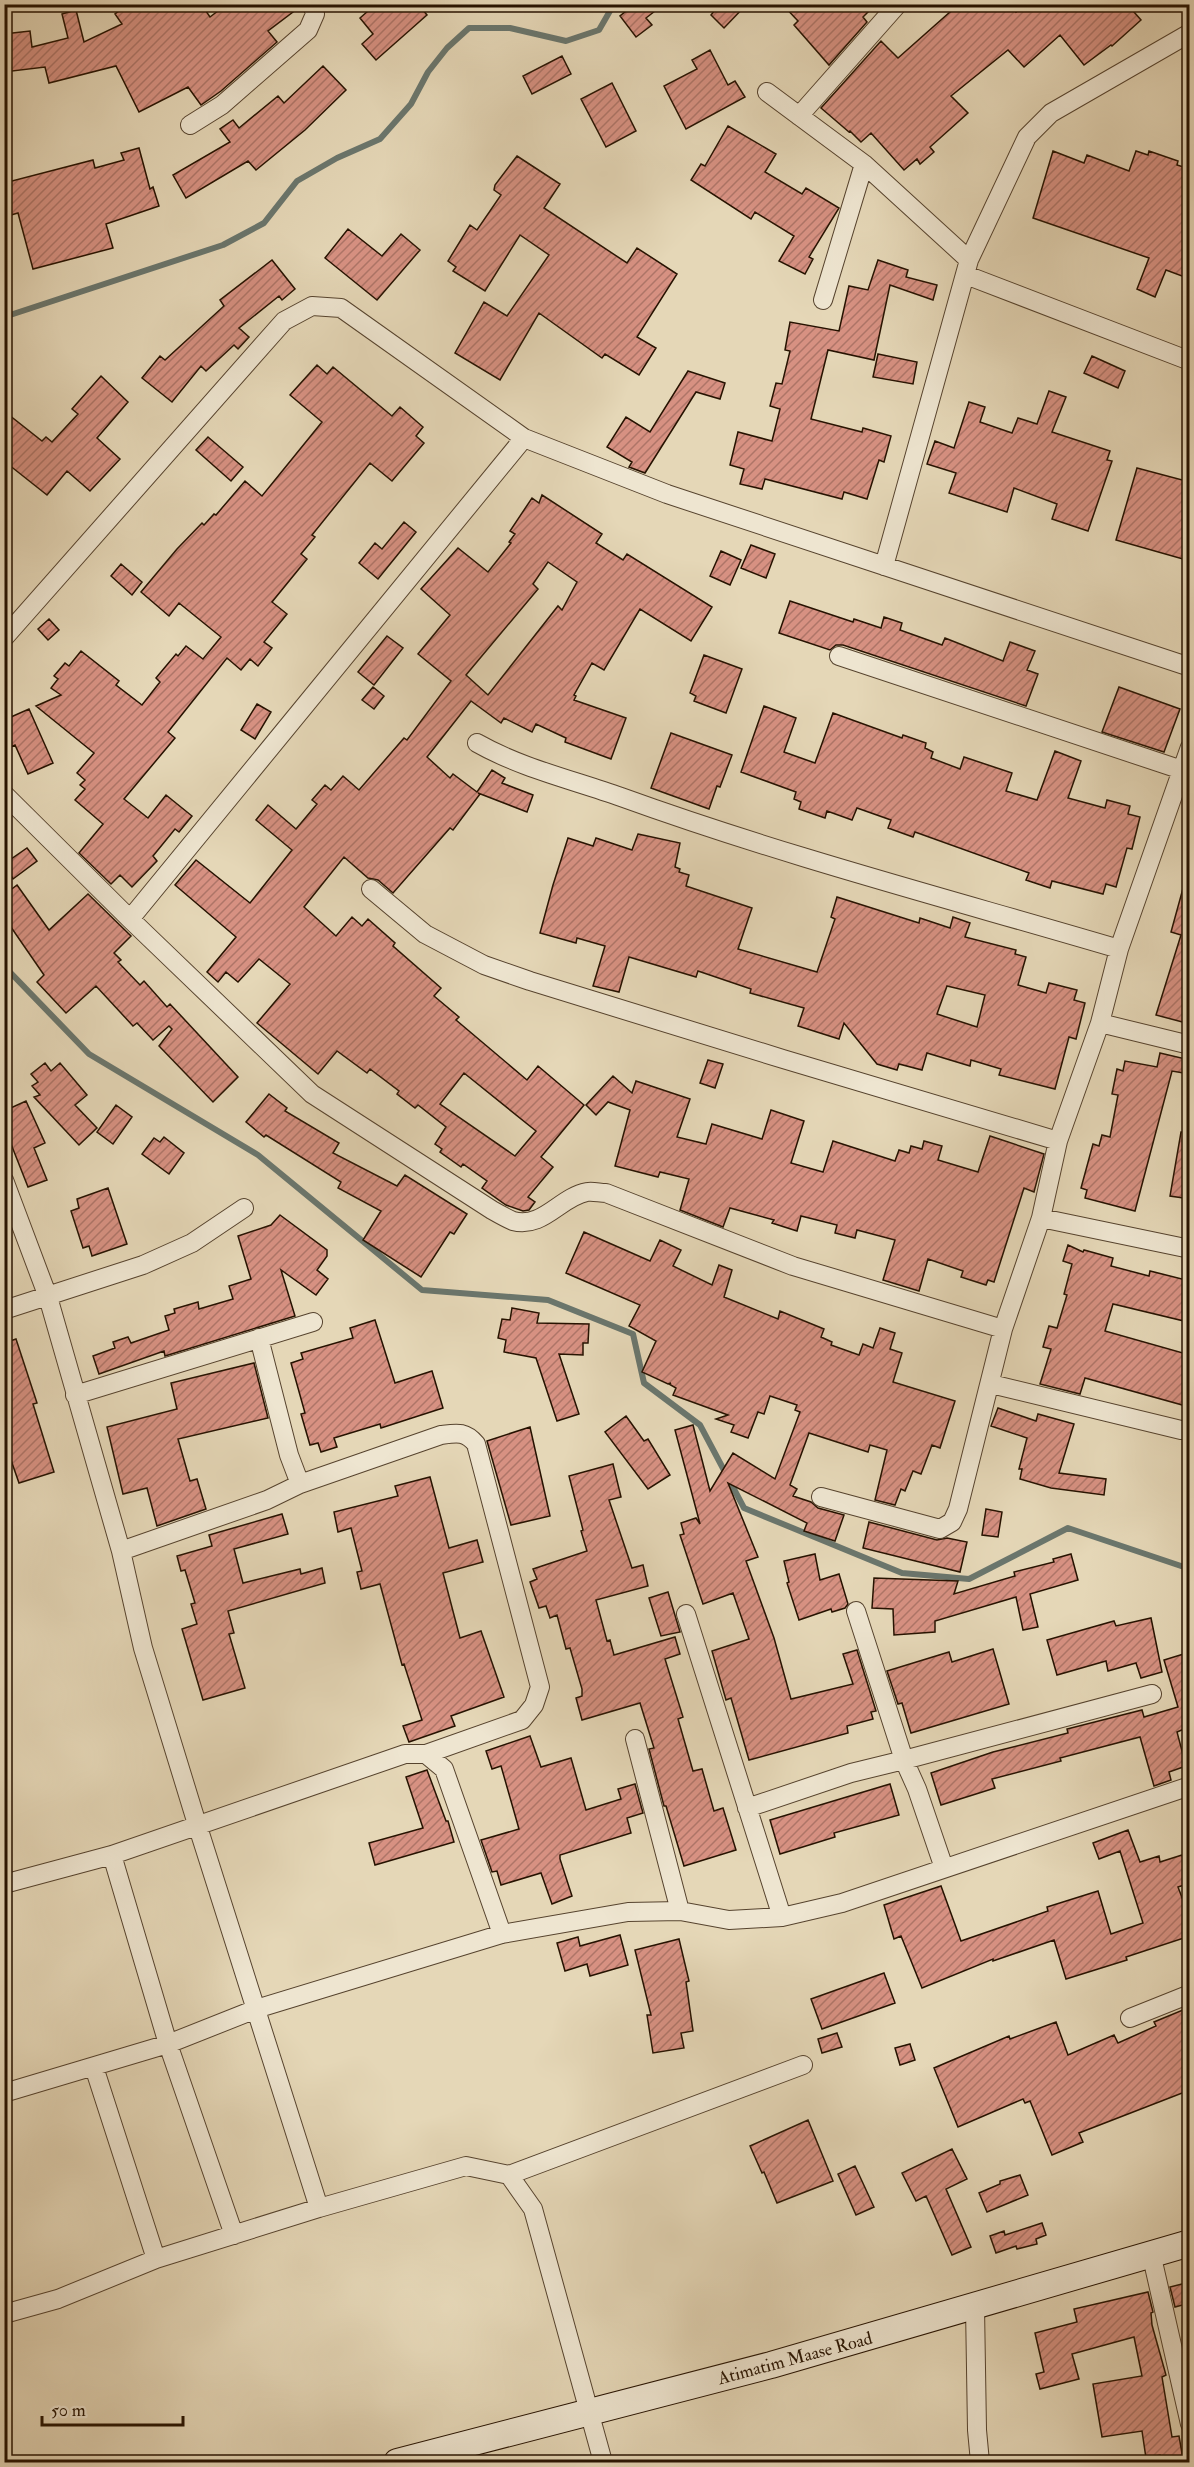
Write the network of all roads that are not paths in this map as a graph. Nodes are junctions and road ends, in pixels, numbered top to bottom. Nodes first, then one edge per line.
1 (312, 4) edge
2 (898, 4) edge
3 (1190, 33) edge
4 (767, 92) dead end
5 (799, 116) junction
6 (190, 125) dead end
7 (864, 164) junction
8 (967, 268) junction
9 (823, 300) dead end
10 (1190, 361) edge
11 (524, 438) junction
12 (884, 566) junction
13 (4, 638) edge
14 (839, 656) dead end
15 (1190, 667) edge
16 (477, 743) dead end
17 (1190, 747) edge
18 (1182, 770) junction
19 (4, 794) edge
20 (371, 889) dead end
21 (130, 919) junction
22 (1119, 949) junction
23 (1100, 1023) junction
24 (1190, 1045) edge
25 (1058, 1141) junction
26 (4, 1180) edge
27 (244, 1208) dead end
28 (1041, 1218) junction
29 (1190, 1249) edge
30 (48, 1297) junction
31 (4, 1310) edge
32 (313, 1322) dead end
33 (1003, 1329) junction
34 (259, 1338) junction
35 (991, 1384) junction
36 (75, 1395) junction
37 (1181, 1430) dead end
38 (300, 1484) junction
39 (821, 1497) dead end
40 (121, 1551) junction
41 (856, 1611) dead end
42 (686, 1614) dead end
43 (1152, 1694) dead end
44 (634, 1739) dead end
45 (426, 1754) junction
46 (904, 1760) junction
47 (1190, 1786) edge
48 (747, 1808) junction
49 (197, 1824) junction
50 (112, 1854) junction
51 (944, 1868) junction
52 (4, 1884) edge
53 (681, 1911) junction
54 (782, 1917) junction
55 (502, 1934) junction
56 (1190, 1994) edge
57 (256, 2009) junction
58 (1130, 2018) dead end
59 (168, 2044) junction
60 (802, 2065) dead end
61 (94, 2067) junction
62 (4, 2093) edge
63 (509, 2175) junction
64 (319, 2208) junction
65 (234, 2235) junction
66 (1190, 2243) edge
67 (1151, 2253) junction
68 (156, 2259) junction
69 (975, 2307) junction
70 (4, 2314) edge
71 (591, 2412) junction
72 (1190, 2424) edge
73 (397, 2463) edge
74 (603, 2463) edge
75 (980, 2463) edge

1 - 6 street
2 - 5 street
3 - 8 street
4 - 5 street
5 - 7 street
7 - 8 street
7 - 9 street
8 - 10 street
8 - 12 street
11 - 12 street
11 - 13 street
11 - 21 street
12 - 15 street
14 - 18 street
16 - 22 street
17 - 18 street
18 - 22 street
19 - 21 street
20 - 25 street
21 - 33 street
22 - 23 street
23 - 24 street
23 - 25 street
25 - 28 street
26 - 30 street
27 - 30 street
28 - 29 street
28 - 33 street
30 - 31 street
30 - 36 street
32 - 34 street
33 - 35 street
34 - 36 street
34 - 38 street
35 - 37 street
35 - 39 street
36 - 40 street
38 - 40 street
38 - 45 street
40 - 49 street
41 - 46 street
42 - 48 street
43 - 46 street
44 - 53 street
45 - 49 street
45 - 55 street
46 - 48 street
46 - 51 street
47 - 51 street
48 - 54 street
49 - 50 street
49 - 57 street
50 - 52 street
50 - 59 street
51 - 54 street
53 - 54 street
53 - 55 street
55 - 57 street
56 - 58 street
57 - 59 street
57 - 64 street
59 - 61 street
59 - 65 street
60 - 63 street
61 - 62 street
61 - 68 street
63 - 64 street
63 - 71 street
64 - 65 street
65 - 68 street
66 - 67 main road, Atimatim Maase Road
67 - 69 main road, Atimatim Maase Road
67 - 72 street
68 - 70 street
69 - 71 main road, Atimatim Maase Road
69 - 75 street
71 - 73 main road, Atimatim Maase Road
71 - 74 street

